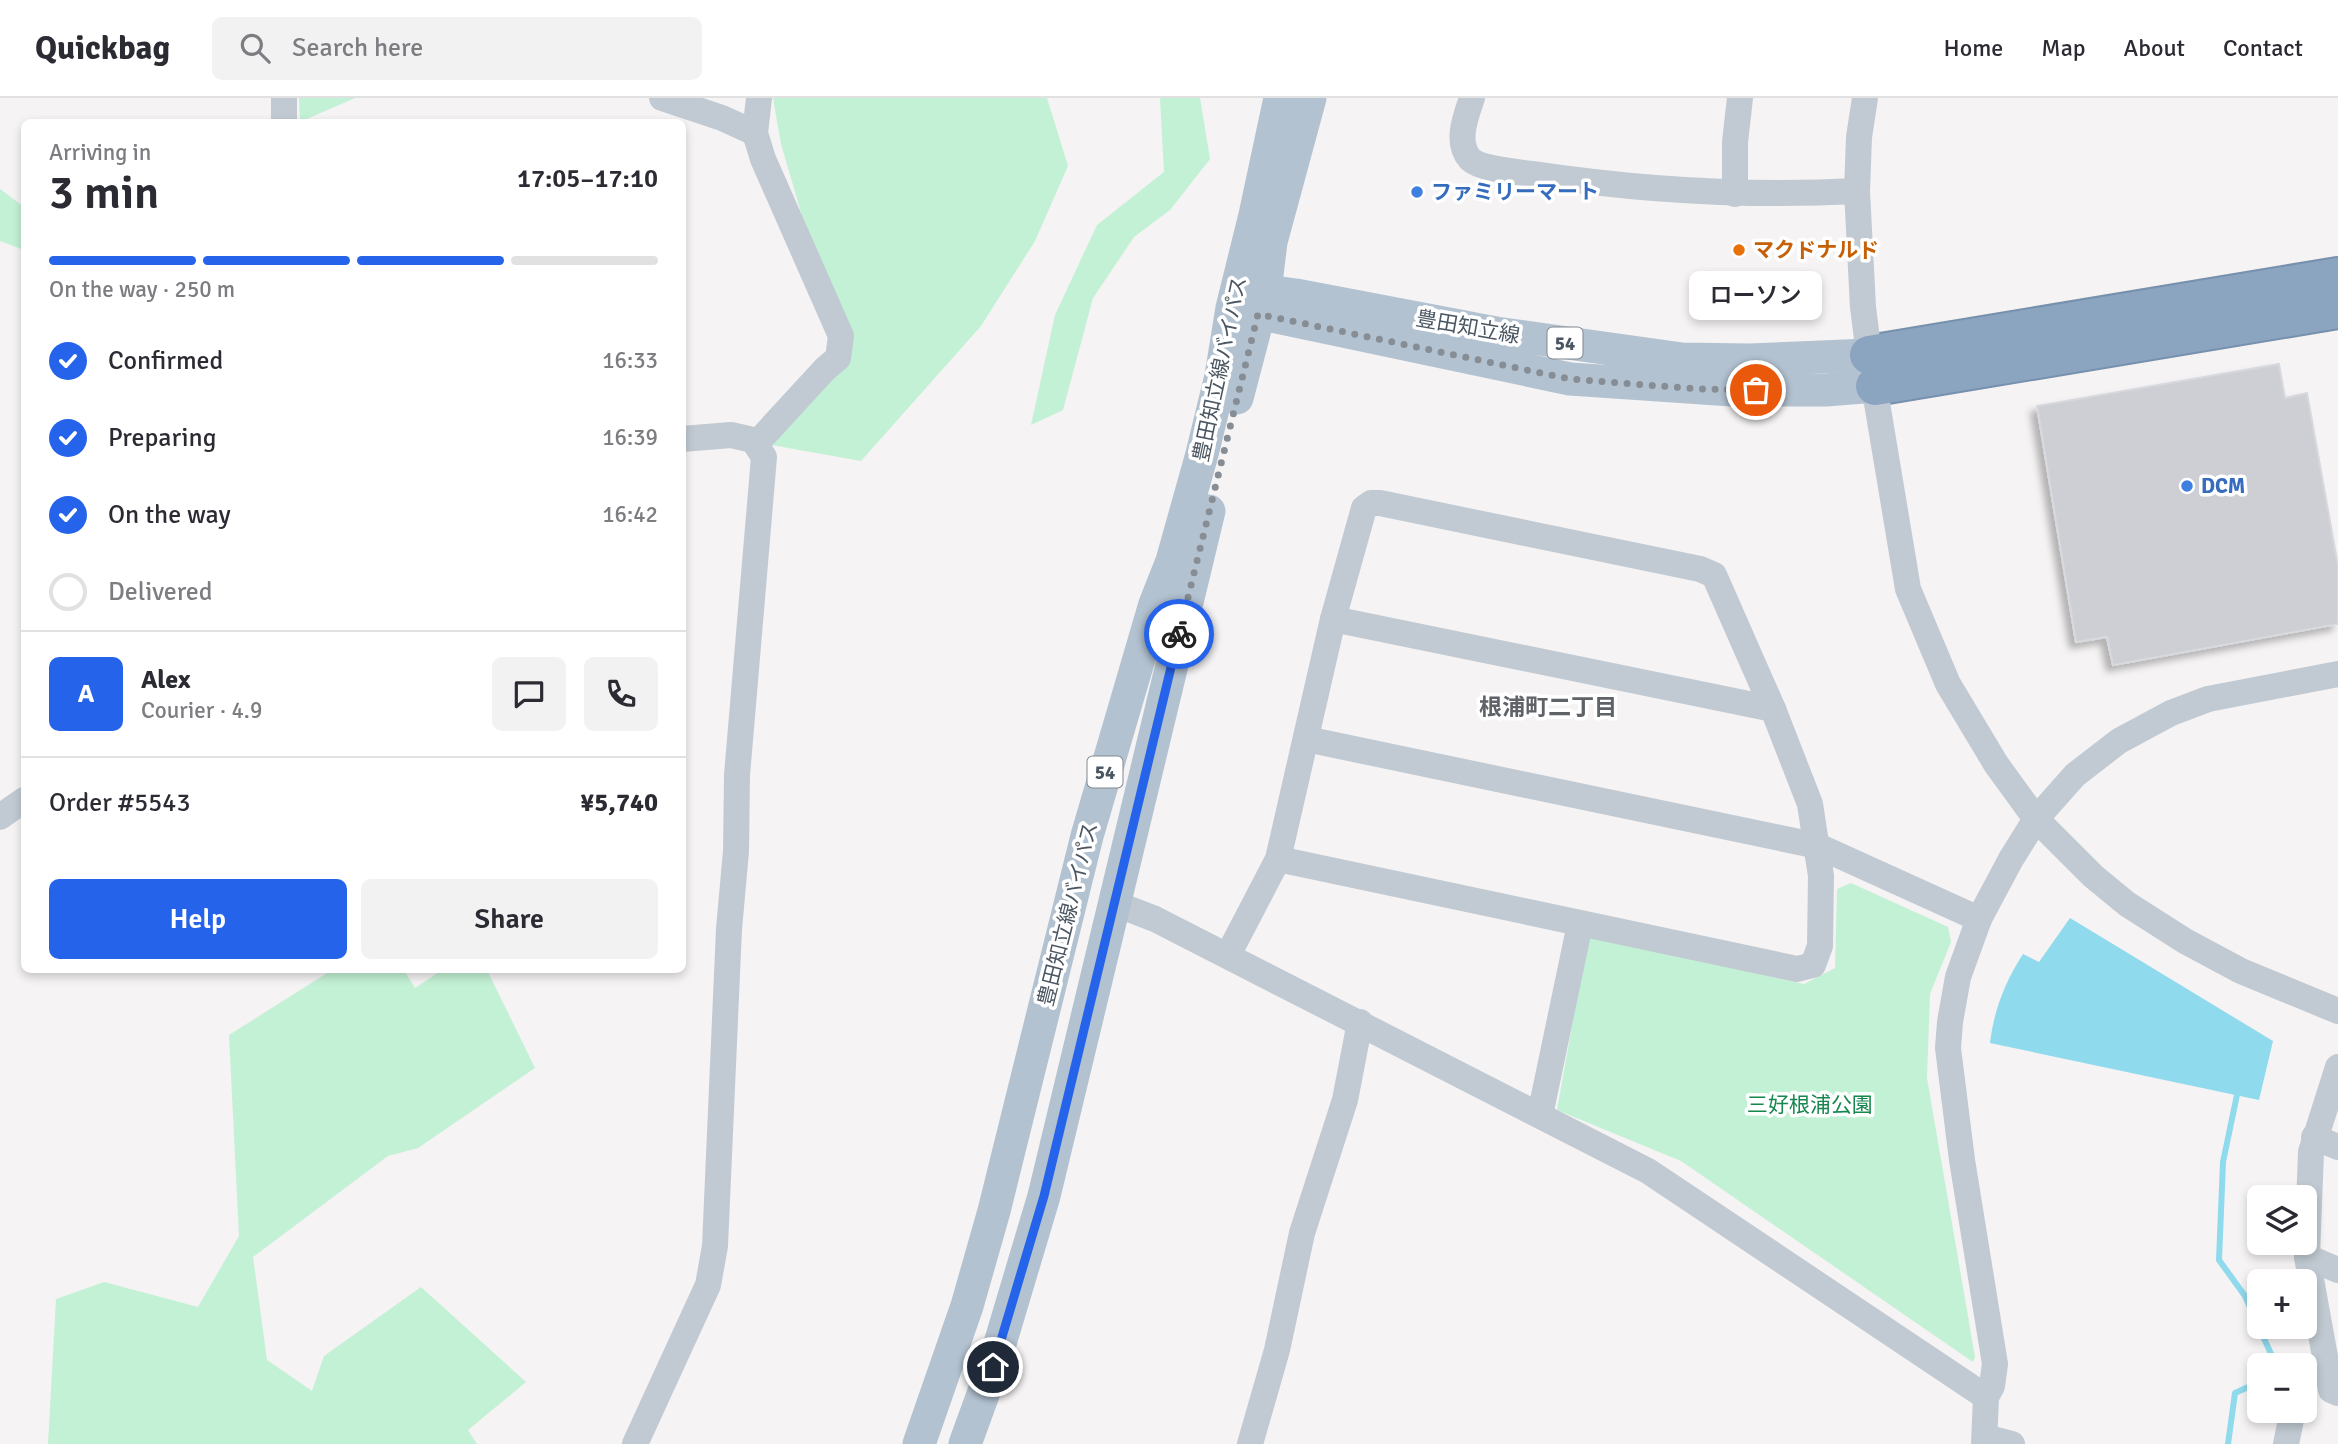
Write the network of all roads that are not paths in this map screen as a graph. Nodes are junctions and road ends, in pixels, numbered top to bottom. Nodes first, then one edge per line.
1 (284, 98) edge
2 (662, 98) edge
3 (759, 98) edge
4 (1280, 98) edge
5 (1310, 98) edge
6 (1472, 98) edge
7 (1740, 98) edge
8 (1865, 98) edge
9 (284, 119) edge
10 (755, 133) junction
11 (1857, 191) junction
12 (1735, 194) junction
13 (2338, 277) edge
14 (1248, 300) junction
15 (2338, 309) edge
16 (1872, 370) junction
17 (686, 439) edge
18 (757, 443) junction
19 (1333, 619) junction
20 (2338, 674) edge
21 (1773, 709) junction
22 (1306, 739) junction
23 (21, 802) edge
24 (0, 817) edge
25 (2036, 819) junction
26 (1818, 846) junction
27 (1278, 859) junction
28 (1116, 904) junction
29 (1979, 919) junction
30 (1580, 924) junction
31 (1228, 955) junction
32 (2338, 1011) edge
33 (1360, 1022) junction
34 (2338, 1067) edge
35 (1540, 1115) junction
36 (2326, 1142) edge
37 (2306, 1258) junction
38 (2338, 1270) edge
39 (2334, 1391) edge
40 (2317, 1396) edge
41 (1986, 1397) junction
42 (2290, 1423) edge
43 (1984, 1441) edge
44 (635, 1444) edge
45 (919, 1444) edge
46 (965, 1444) edge
47 (1250, 1444) edge
48 (2012, 1444) edge
49 (2286, 1444) edge

1 - 9 street
2 - 10 street
3 - 10 street
4 - 14 main road, 豊田知立線バイパス / 54
5 - 14 main road, 豊田知立線バイパス / 54
6 - 12 street
7 - 12 street
8 - 11 street
10 - 18 street
11 - 12 street
11 - 16 street
13 - 16 highway, 54
14 - 16 main road, 豊田知立線 / 54
14 - 28 main road, 豊田知立線バイパス / 54
14 - 45 main road, 豊田知立線バイパス / 54
15 - 16 highway, 54
16 - 25 street
17 - 18 street
18 - 44 street
19 - 21 street
19 - 21 street
19 - 22 street
20 - 25 street
21 - 26 street
22 - 26 street
22 - 27 street
23 - 24 street
25 - 29 street
25 - 32 street
26 - 29 street
26 - 30 street
27 - 30 street
27 - 31 street
28 - 31 street
28 - 46 main road, 豊田知立線バイパス / 54
29 - 41 street
30 - 35 street
31 - 33 street
33 - 35 street
33 - 47 street
34 - 36 street
35 - 41 street
36 - 37 street
37 - 38 street
37 - 39 street
39 - 40 street
41 - 43 street
42 - 49 street
43 - 48 street

